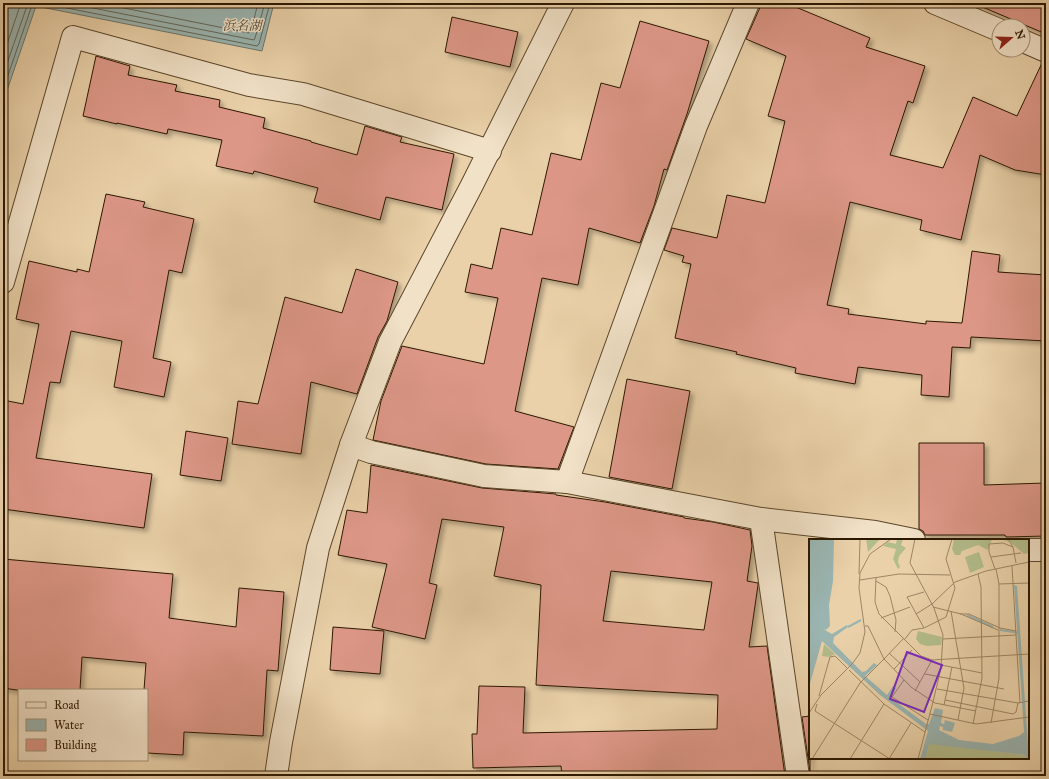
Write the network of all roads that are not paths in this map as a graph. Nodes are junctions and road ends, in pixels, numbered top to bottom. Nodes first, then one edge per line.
1 (563, 3) edge
2 (748, 3) edge
3 (935, 3) edge
4 (991, 27) edge
5 (1031, 44) edge
6 (1046, 51) edge
7 (490, 151) junction
8 (3, 282) edge
9 (351, 445) junction
10 (567, 482) junction
11 (761, 519) junction
12 (909, 539) edge
13 (1029, 550) edge
14 (1046, 550) edge
15 (276, 776) edge
16 (798, 776) edge

1 - 7 street
2 - 10 street
3 - 4 street
5 - 6 street
7 - 8 street
7 - 9 street
9 - 10 street
9 - 15 street
10 - 11 street
11 - 12 street
11 - 16 street
13 - 14 street

